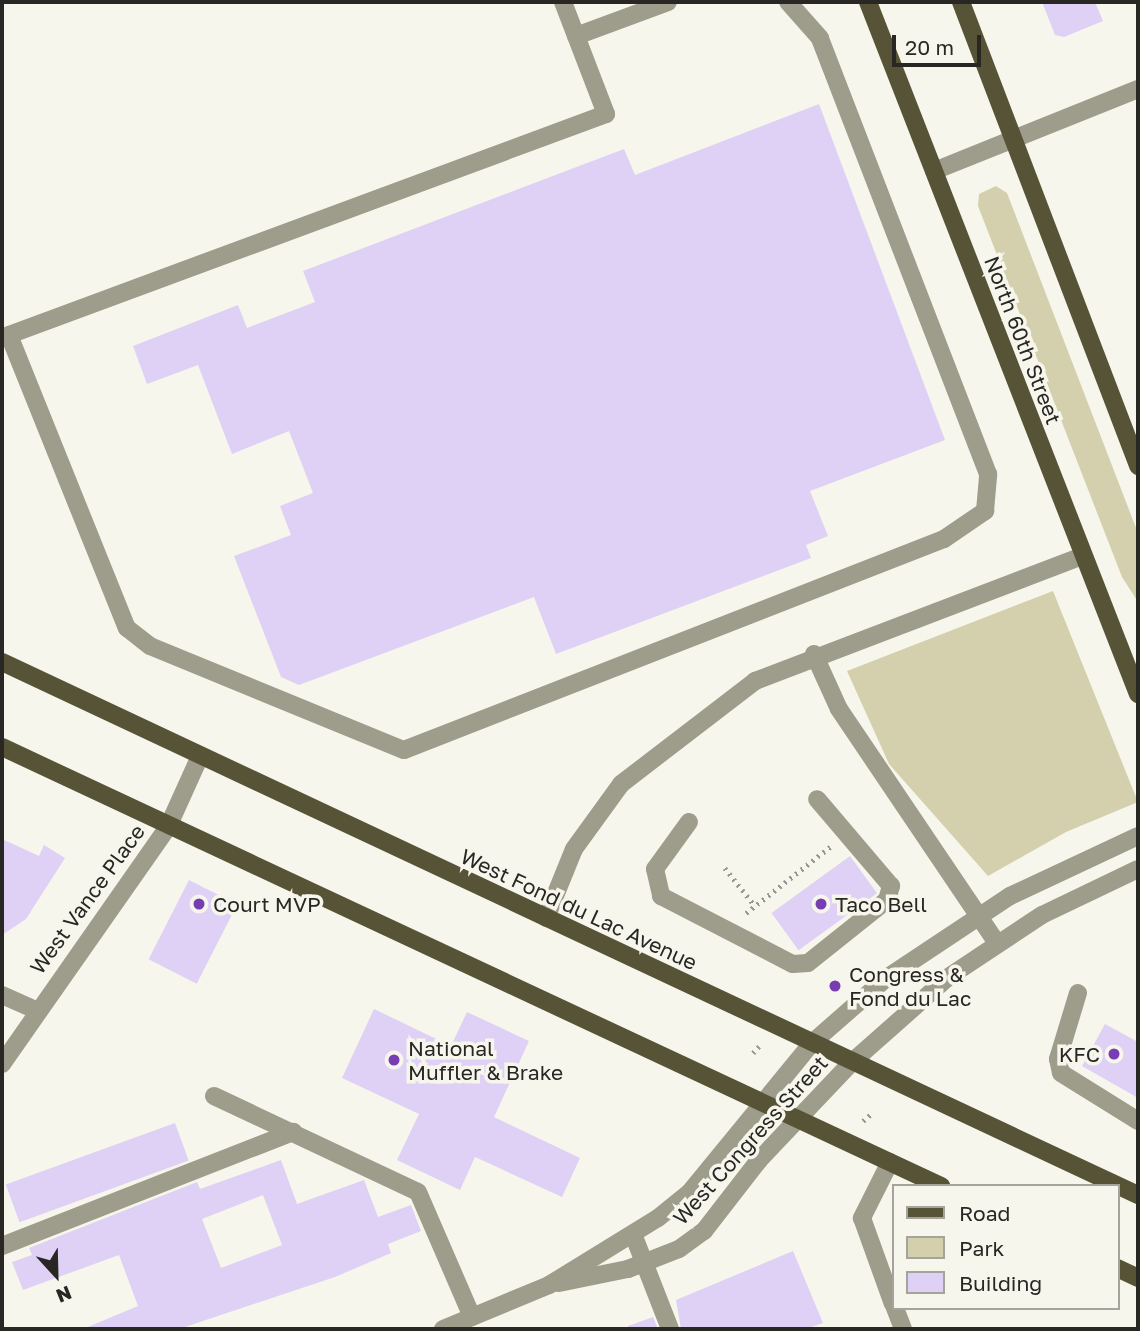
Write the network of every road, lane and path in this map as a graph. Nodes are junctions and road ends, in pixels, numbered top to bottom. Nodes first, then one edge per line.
1 (563, 2) edge
2 (668, 2) edge
3 (788, 2) edge
4 (868, 2) edge
5 (961, 2) edge
6 (576, 36) junction
7 (1138, 89) edge
8 (1013, 138) junction
9 (934, 171) junction
10 (1138, 466) edge
11 (1082, 556) junction
12 (814, 654) junction
13 (2, 662) edge
14 (1138, 694) edge
15 (2, 747) edge
16 (200, 756) junction
17 (817, 799) dead end
18 (689, 822) dead end
19 (168, 827) junction
20 (845, 834) junction
21 (1138, 836) edge
22 (725, 868) dead end
23 (1138, 869) edge
24 (755, 906) junction
25 (976, 916) junction
26 (546, 918) junction
27 (749, 943) junction
28 (997, 943) junction
29 (1078, 993) dead end
30 (2, 995) edge
31 (35, 1010) junction
32 (811, 1043) junction
33 (759, 1046) dead end
34 (753, 1053) dead end
35 (850, 1063) junction
36 (2, 1064) edge
37 (214, 1096) dead end
38 (760, 1099) junction
39 (871, 1114) dead end
40 (799, 1118) junction
41 (863, 1121) dead end
42 (1138, 1121) edge
43 (293, 1132) junction
44 (890, 1162) junction
45 (937, 1184) edge
46 (1114, 1184) edge
47 (1119, 1186) edge
48 (1138, 1195) edge
49 (633, 1234) junction
50 (2, 1246) edge
51 (644, 1264) junction
52 (1119, 1269) edge
53 (1138, 1278) edge
54 (549, 1285) junction
55 (892, 1300) edge
56 (896, 1310) edge
57 (472, 1317) junction
58 (443, 1329) edge
59 (670, 1329) edge
60 (903, 1329) edge

1 - 6 street
2 - 6 street
3 - 6 street
4 - 9 main road, North 60th Street
5 - 8 main road
7 - 8 street
8 - 9 street
8 - 10 main road
9 - 11 main road, North 60th Street
11 - 12 street
11 - 14 main road, North 60th Street
12 - 25 street
12 - 26 street
13 - 16 main road, West Fond du Lac Avenue
15 - 19 main road
16 - 19 street, West Vance Place
16 - 26 main road, West Fond du Lac Avenue
17 - 20 street
18 - 27 street
19 - 31 street, West Vance Place
19 - 38 main road
20 - 24 path
20 - 27 street
21 - 25 street, West Congress Street
22 - 24 path
23 - 28 street, West Congress Street
24 - 27 path
25 - 28 street
25 - 32 street, West Congress Street
26 - 32 main road, West Fond du Lac Avenue
28 - 35 street, West Congress Street
29 - 42 street
30 - 31 street
31 - 36 street, West Vance Place
32 - 35 main road, West Fond du Lac Avenue
32 - 38 street, West Congress Street
33 - 34 path
35 - 40 street, West Congress Street
35 - 46 main road, West Fond du Lac Avenue
37 - 43 street
38 - 40 main road
38 - 49 street, West Congress Street
39 - 41 path
40 - 44 main road
40 - 51 street, West Congress Street
43 - 50 street
43 - 57 street
44 - 45 main road
44 - 55 street
47 - 48 main road, West Fond du Lac Avenue
49 - 51 street
49 - 54 street, West Congress Street
51 - 54 street, West Congress Street
51 - 59 street
52 - 53 main road
54 - 57 street, West Congress Street
56 - 60 street
57 - 58 street, West Congress Street

